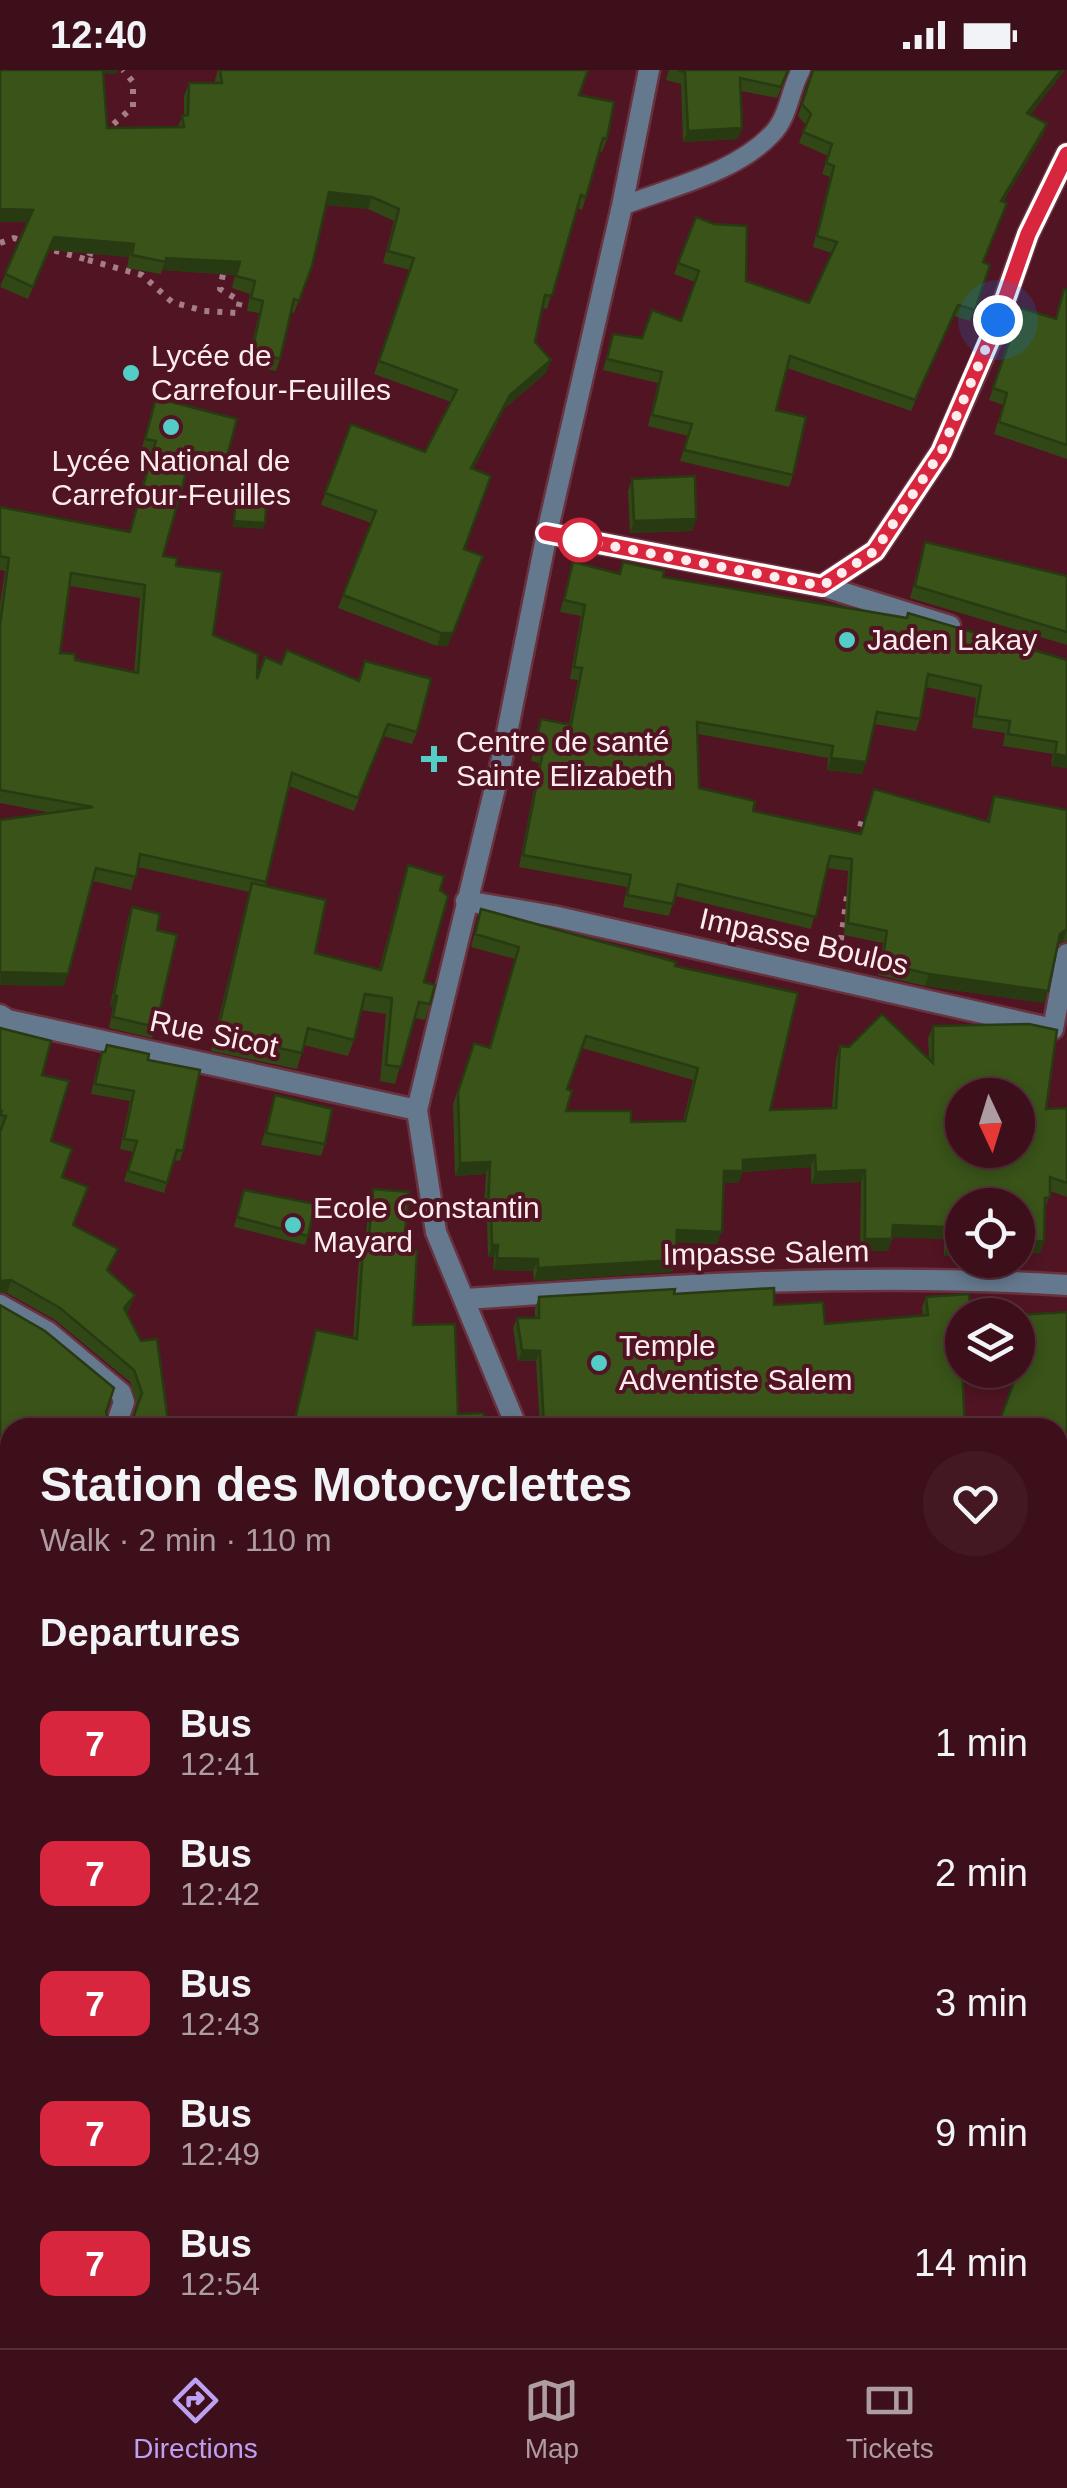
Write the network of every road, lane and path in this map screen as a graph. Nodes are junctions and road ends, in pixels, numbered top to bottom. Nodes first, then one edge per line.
1 (123, 70) edge
2 (648, 70) edge
3 (802, 70) edge
4 (107, 142) edge
5 (1067, 154) edge
6 (622, 206) junction
7 (98, 231) edge
8 (0, 243) edge
9 (88, 260) junction
10 (226, 260) edge
11 (546, 533) junction
12 (822, 586) junction
13 (964, 630) edge
14 (863, 816) edge
15 (855, 851) edge
16 (849, 884) edge
17 (466, 900) junction
18 (1067, 954) edge
19 (837, 980) junction
20 (4, 1017) edge
21 (0, 1041) edge
22 (416, 1110) junction
23 (1067, 1285) edge
24 (466, 1298) junction
25 (0, 1305) edge
26 (118, 1418) edge
27 (512, 1418) edge

1 - 4 path
2 - 6 street
3 - 6 lane
5 - 12 street
6 - 11 street
7 - 9 path
8 - 9 path
9 - 10 path
11 - 12 street
11 - 17 street
12 - 13 street
14 - 15 path
16 - 19 path
17 - 19 street, Impasse Boulos
17 - 22 street
18 - 19 street, Impasse Boulos
20 - 21 street
20 - 22 street, Rue Sicot
22 - 24 street
23 - 24 street, Impasse Salem
24 - 27 street
25 - 26 street

